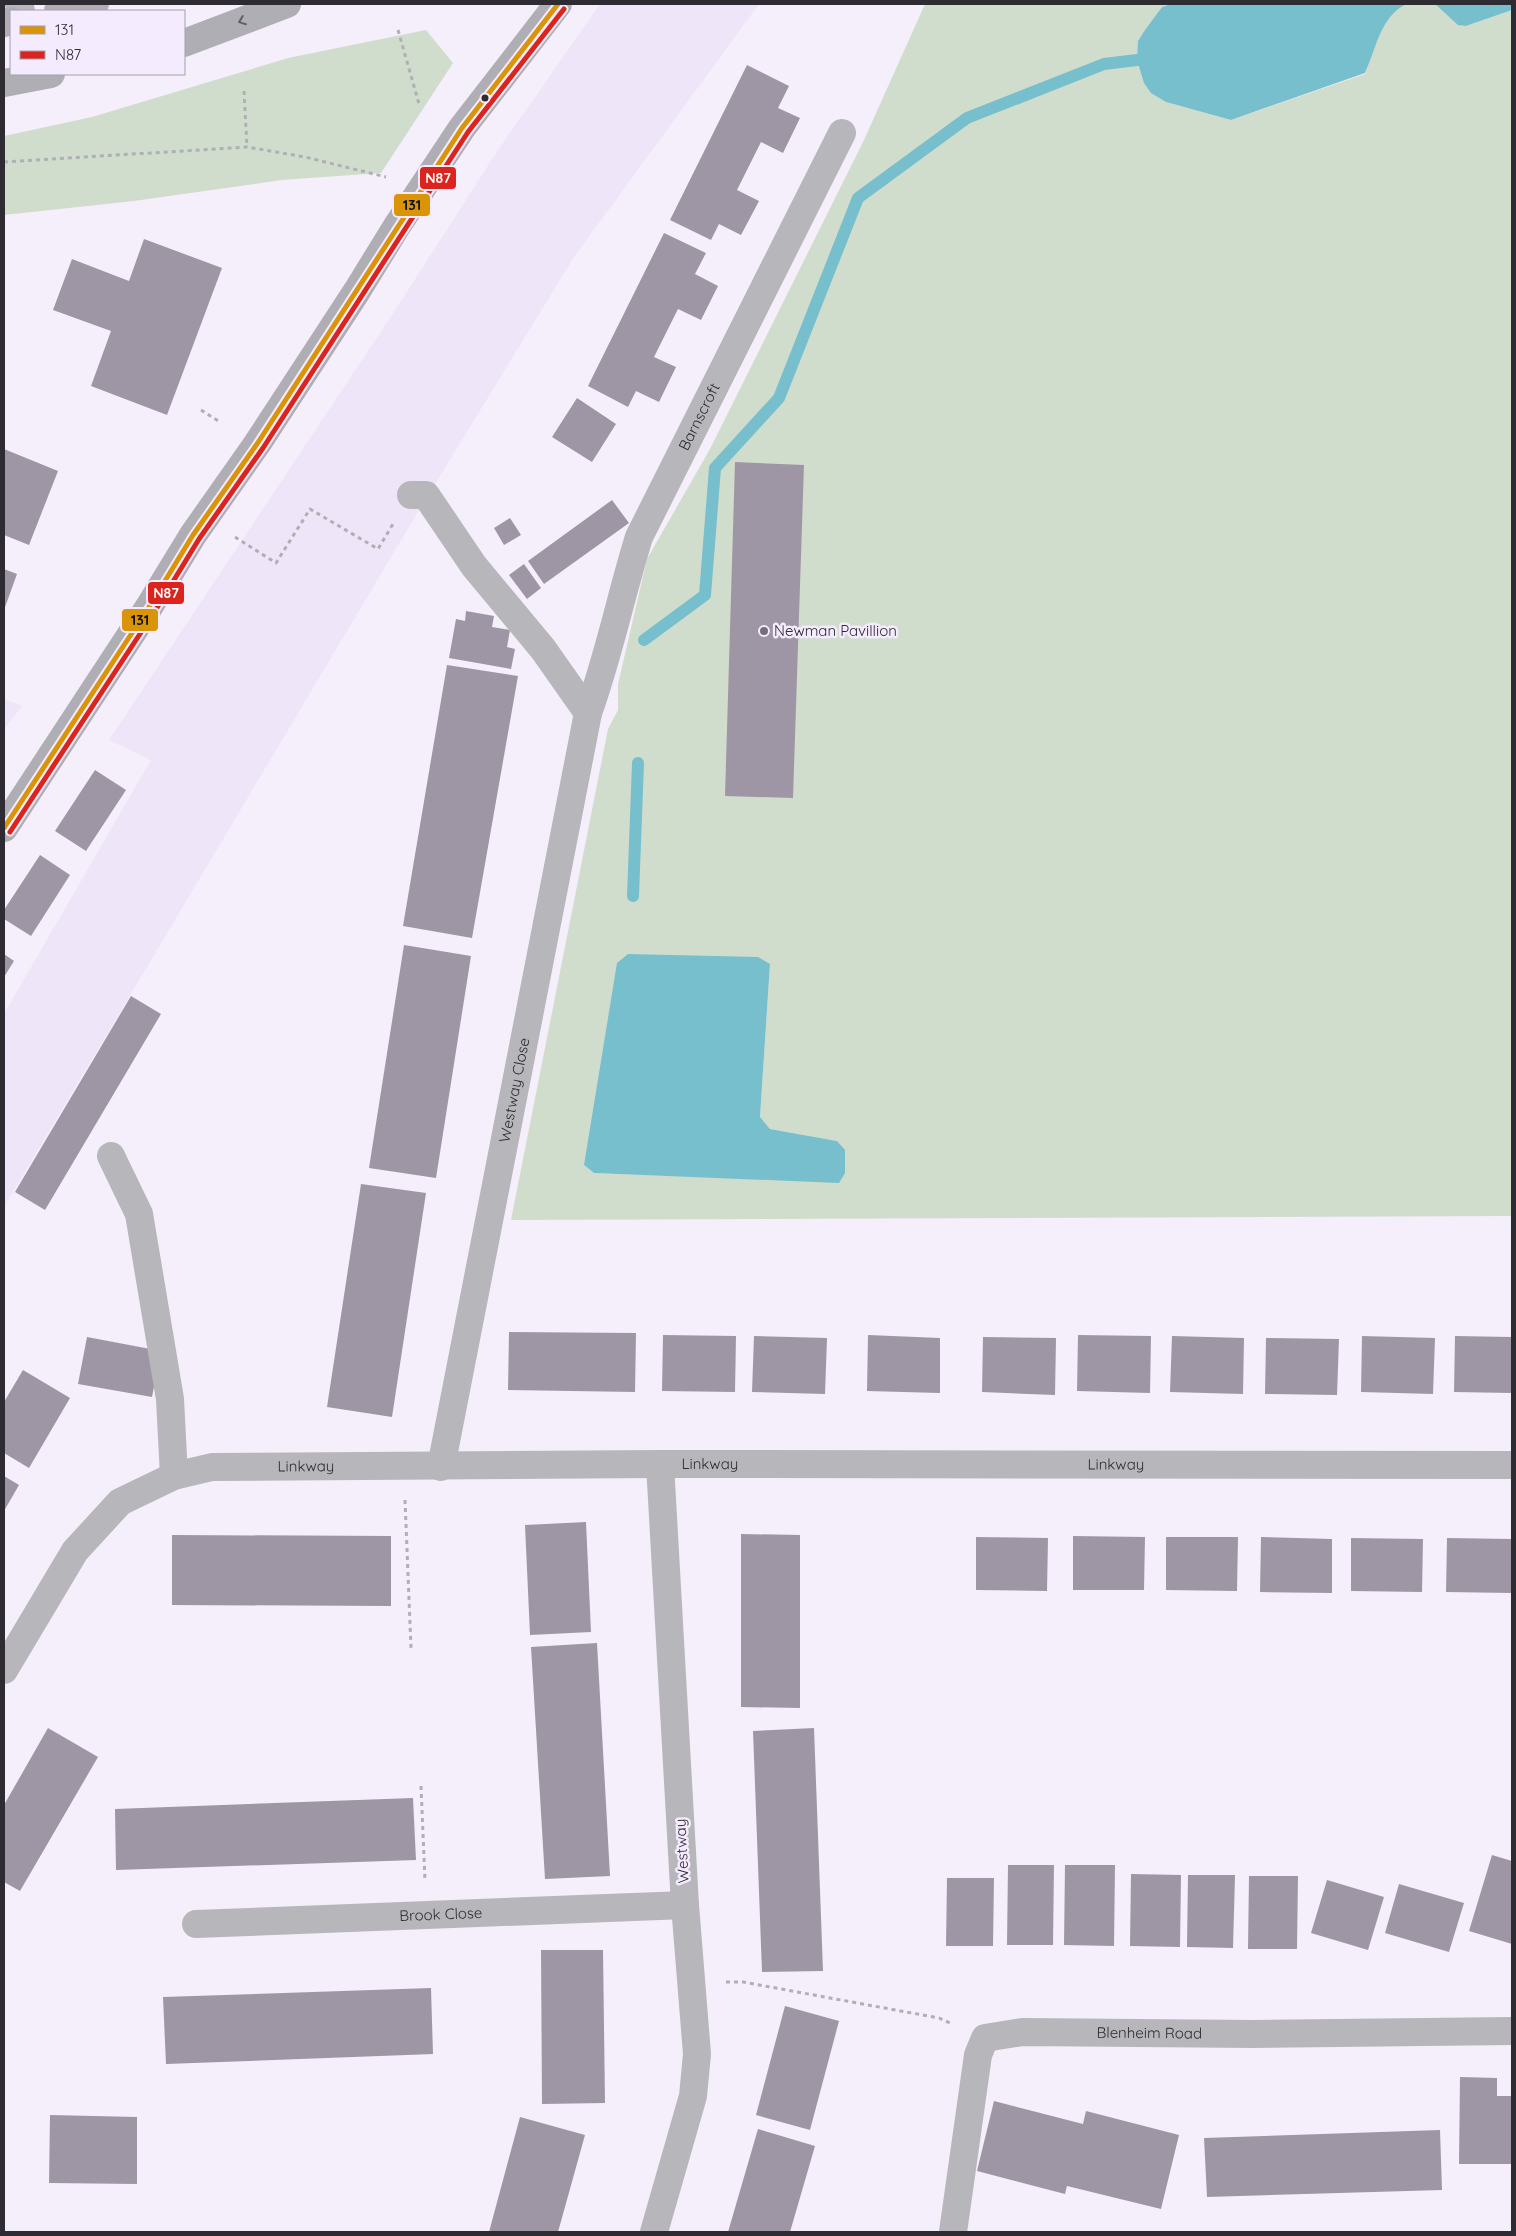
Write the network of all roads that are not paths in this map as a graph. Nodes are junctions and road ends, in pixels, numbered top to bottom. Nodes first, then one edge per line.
1 (95, 4) edge
2 (287, 4) edge
3 (558, 4) edge
4 (63, 10) edge
5 (185, 43) edge
6 (46, 75) edge
7 (4, 83) edge
8 (842, 133) dead end
9 (411, 495) dead end
10 (588, 713) junction
11 (4, 828) edge
12 (111, 1156) dead end
13 (660, 1464) junction
14 (1512, 1465) edge
15 (441, 1467) junction
16 (174, 1476) junction
17 (4, 1670) edge
18 (685, 1905) junction
19 (196, 1924) dead end
20 (1512, 2031) edge
21 (654, 2232) edge
22 (953, 2232) edge

1 - 4 main road
2 -> 5 main road
3 - 11 main road
6 - 7 main road
8 - 10 street, Barnscroft
9 - 10 street
10 - 15 street, Westway Close
12 - 16 street
13 - 14 street, Linkway
13 - 15 street, Linkway
13 - 18 street, Westway
15 - 16 street, Linkway
16 - 17 street, Linkway
18 - 19 street, Brook Close
18 - 21 street, Westway
20 - 22 street, Blenheim Road

